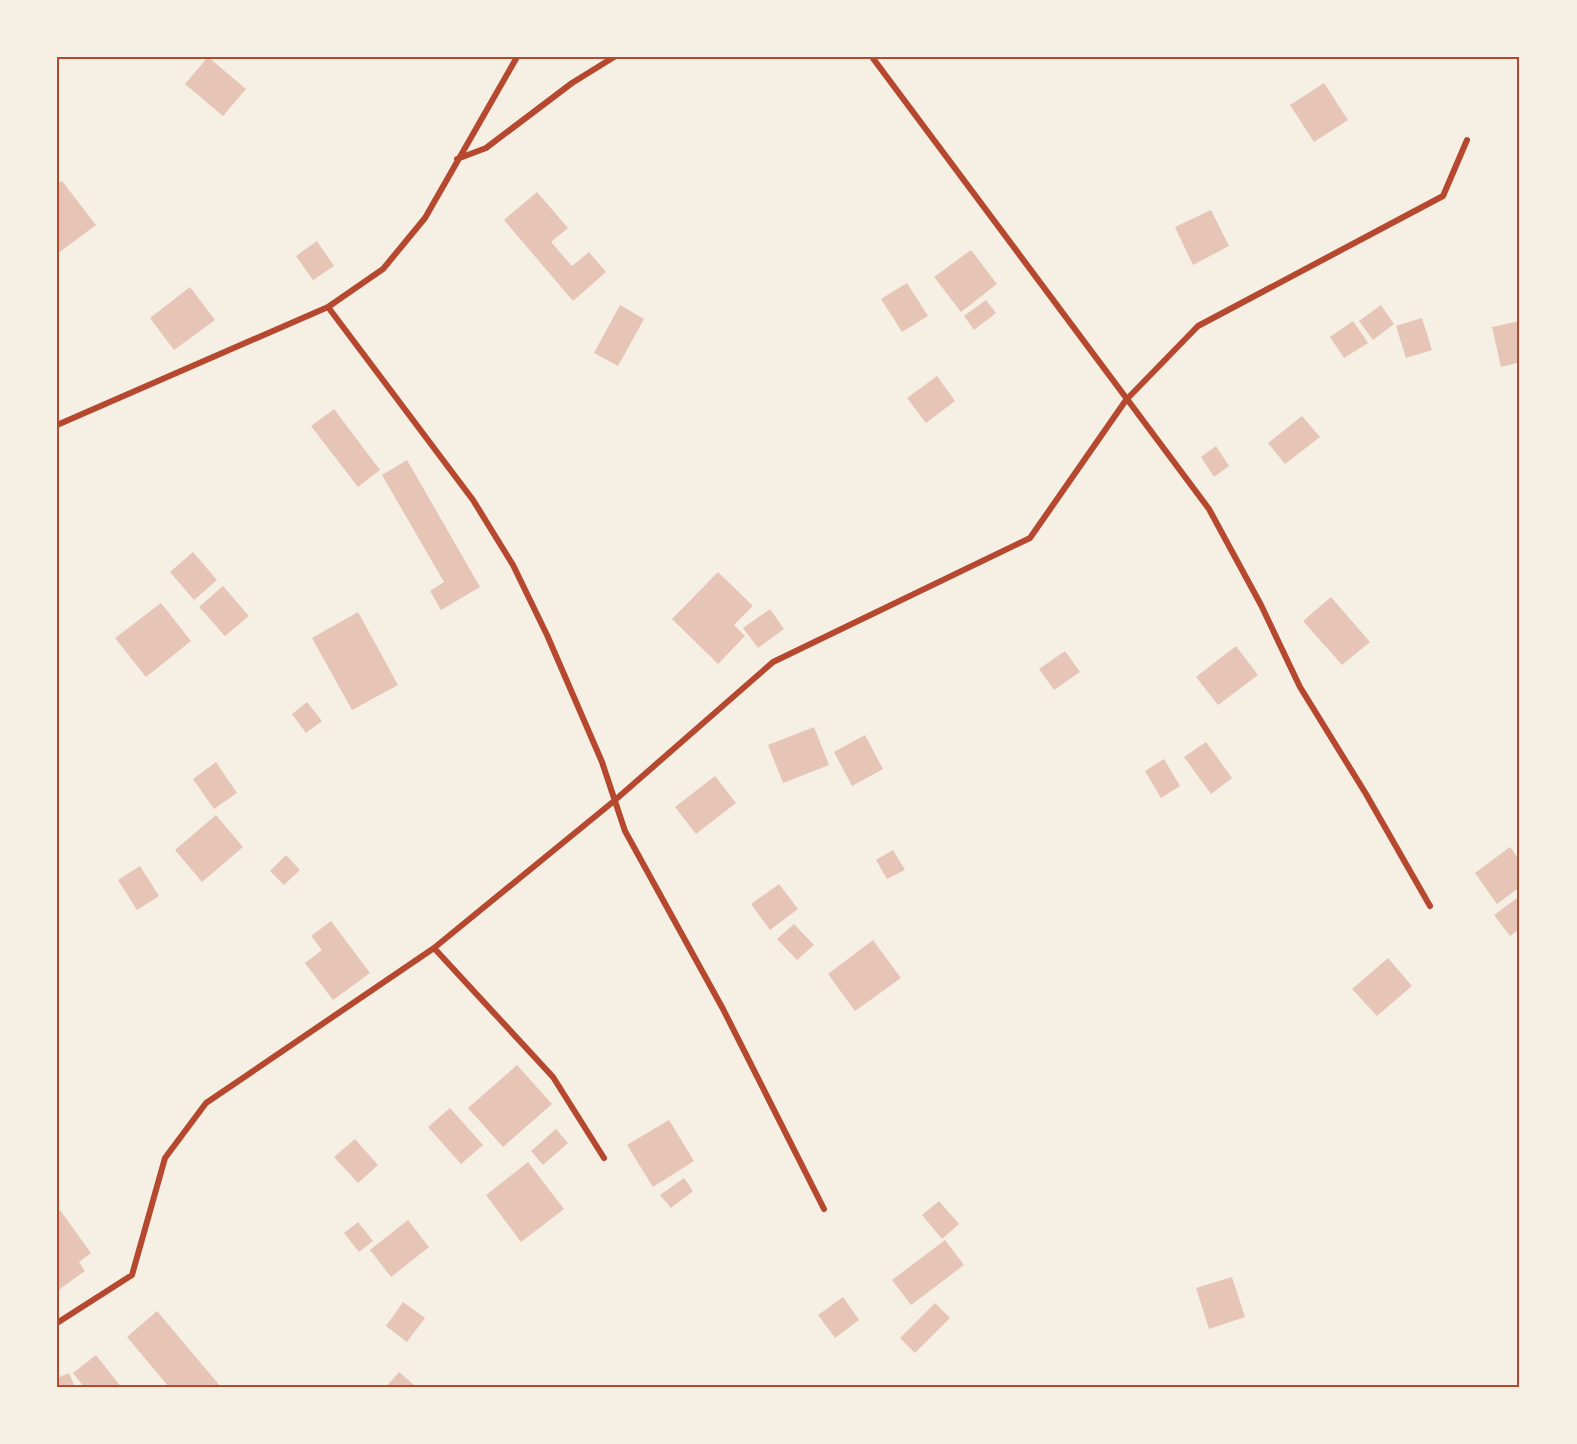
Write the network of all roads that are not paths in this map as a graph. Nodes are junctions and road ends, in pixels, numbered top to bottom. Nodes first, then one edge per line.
1 (517, 57) edge
2 (614, 57) edge
3 (872, 57) edge
4 (1467, 140) dead end
5 (456, 159) junction
6 (328, 308) junction
7 (1126, 400) junction
8 (57, 425) edge
9 (614, 801) junction
10 (1430, 906) dead end
11 (434, 948) junction
12 (604, 1158) dead end
13 (824, 1209) dead end
14 (57, 1323) edge

1 - 5 street
2 - 5 street
3 - 7 street
4 - 7 street
5 - 6 street
6 - 8 street
6 - 9 street
7 - 9 street
7 - 10 street
9 - 11 street
9 - 13 street
11 - 12 street
11 - 14 street

